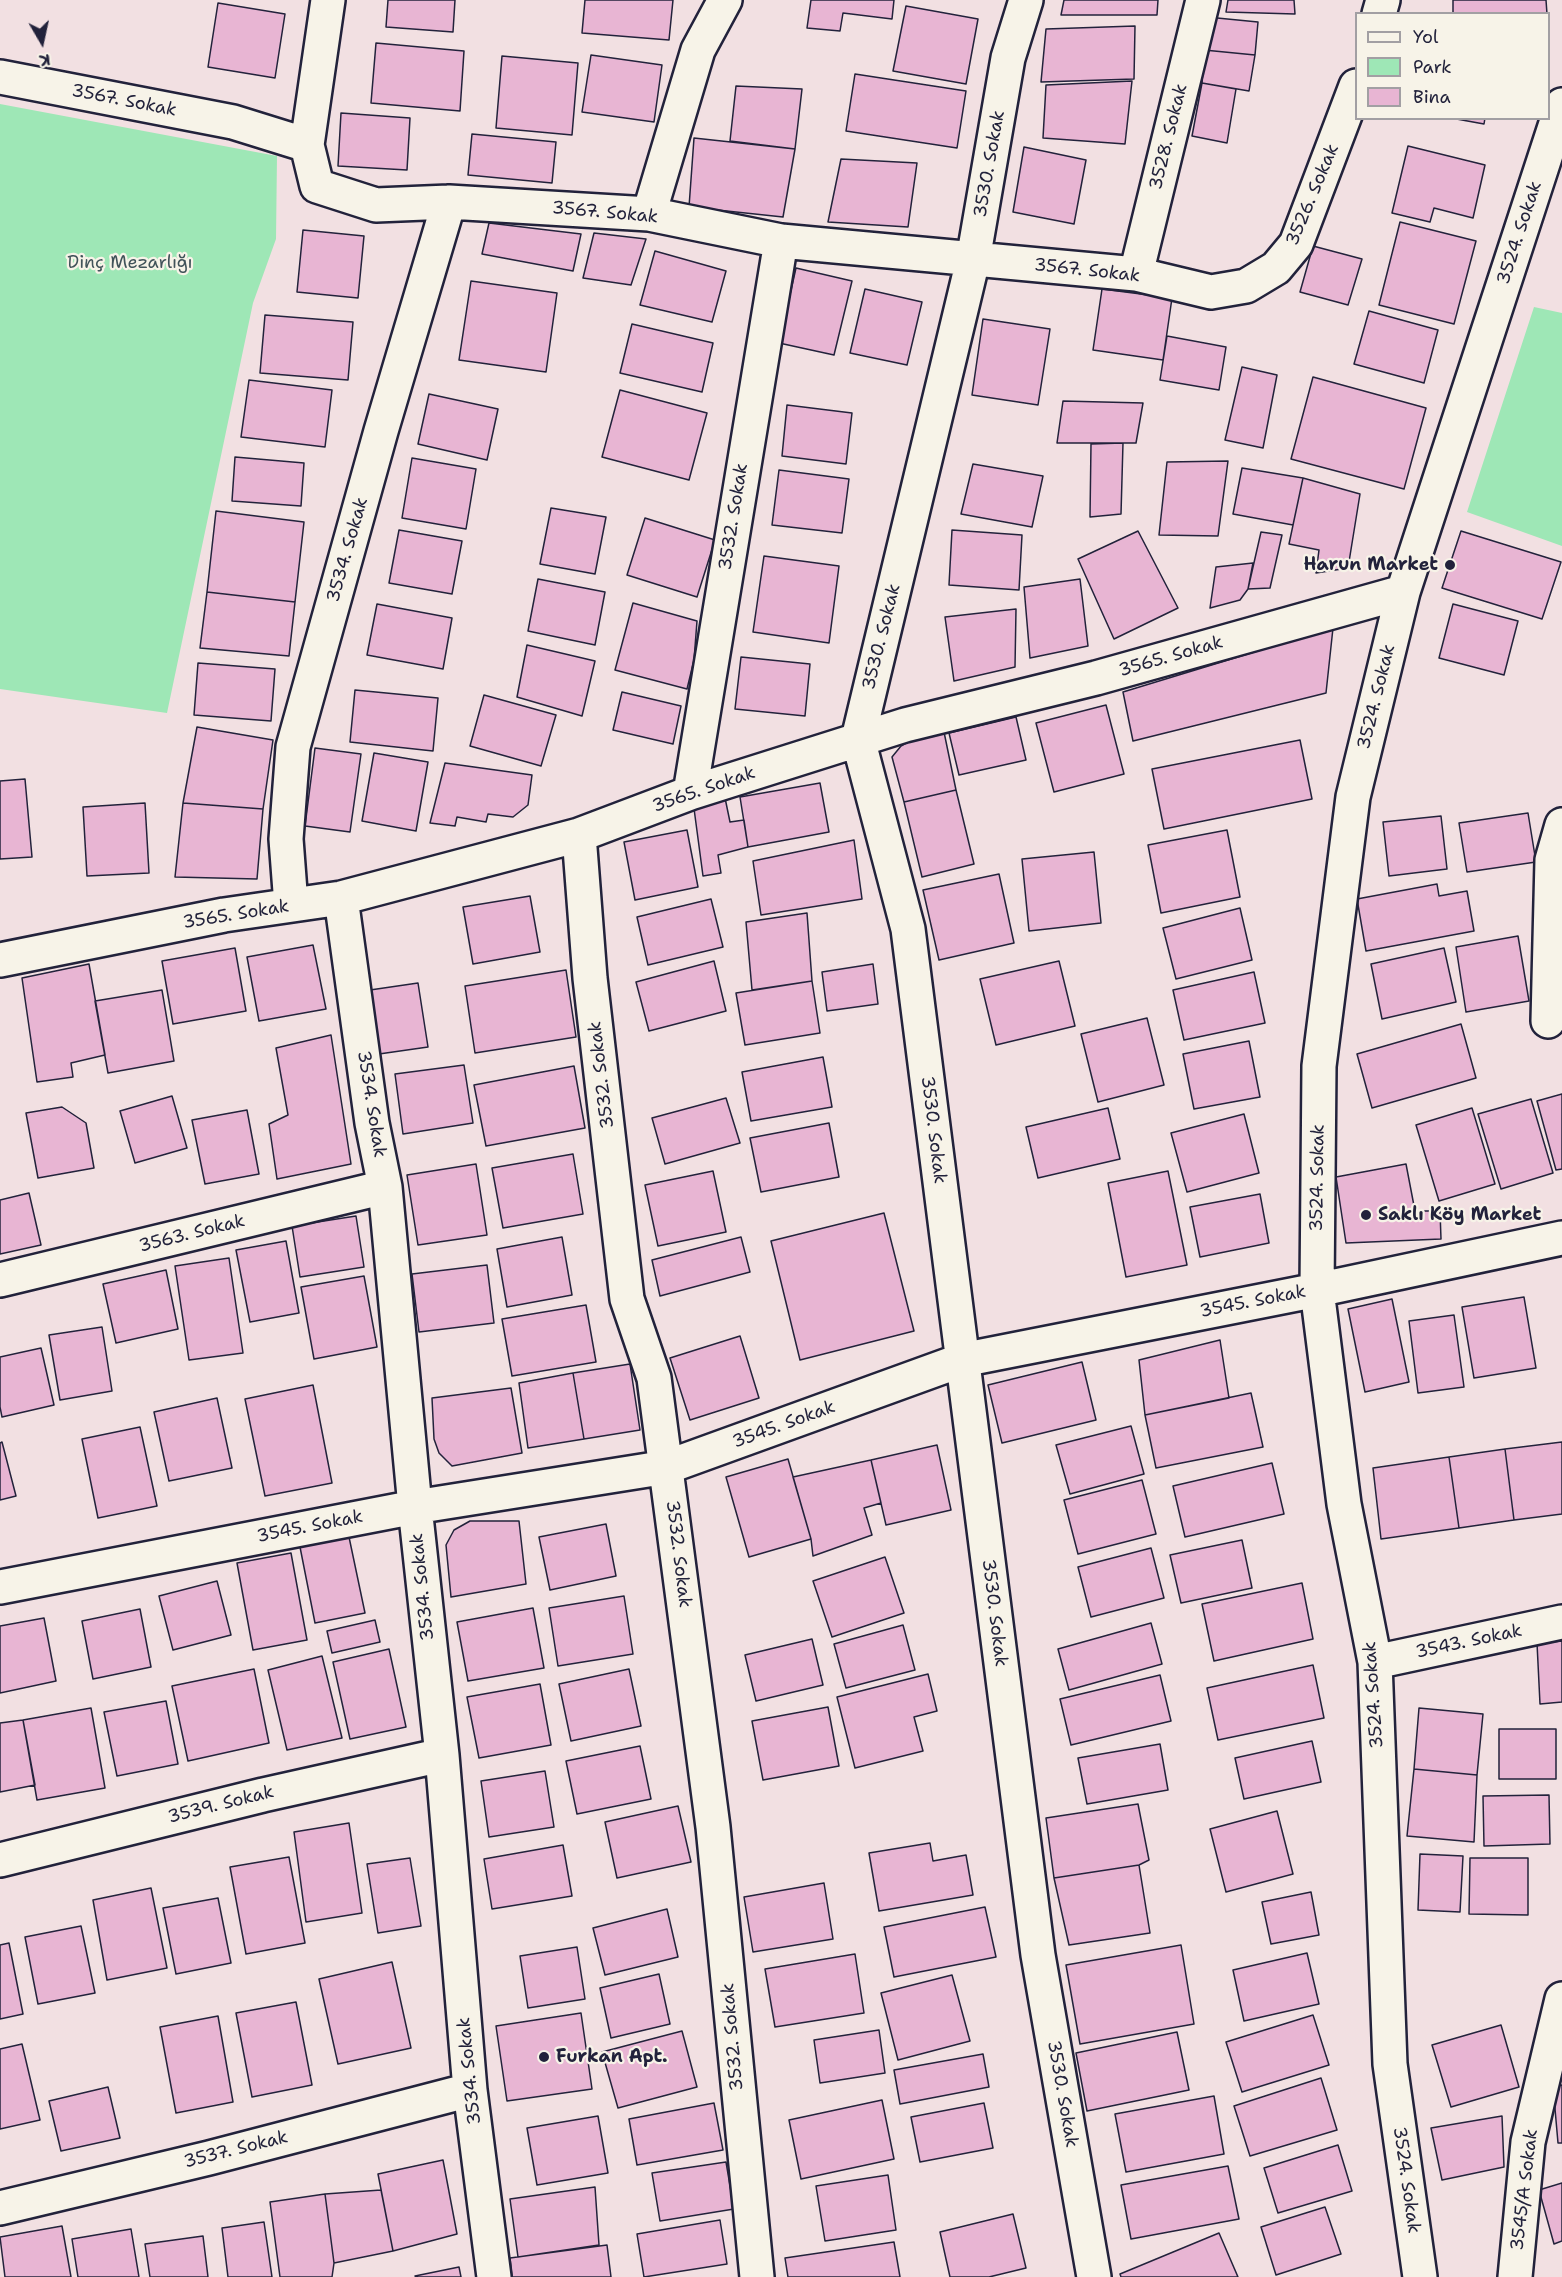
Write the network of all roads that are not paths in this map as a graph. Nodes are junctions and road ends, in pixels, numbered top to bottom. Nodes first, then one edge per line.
1 (328, 0) edge
2 (725, 0) edge
3 (1026, 0) edge
4 (1203, 0) edge
5 (0, 77) edge
6 (1355, 89) edge
7 (1562, 105) edge
8 (307, 145) junction
9 (449, 202) junction
10 (649, 214) junction
11 (781, 241) junction
12 (973, 260) junction
13 (1136, 273) junction
14 (1246, 286) joint
15 (1403, 592) junction
16 (858, 739) junction
17 (690, 793) junction
18 (1562, 825) edge
19 (579, 835) junction
20 (341, 898) junction
21 (291, 906) junction
22 (0, 960) edge
23 (1548, 1021) dead end
24 (385, 1187) junction
25 (1562, 1238) edge
26 (0, 1280) edge
27 (1317, 1290) junction
28 (962, 1360) junction
29 (667, 1467) junction
30 (414, 1507) junction
31 (0, 1587) edge
32 (1562, 1622) edge
33 (1375, 1662) junction
34 (442, 1755) junction
35 (0, 1860) edge
36 (1562, 1999) edge
37 (470, 2090) junction
38 (0, 2208) edge
39 (494, 2277) edge
40 (756, 2277) edge
41 (1094, 2277) edge
42 (1420, 2277) edge
43 (1515, 2277) edge

1 - 8 street
2 - 10 street
3 - 12 street, 3530. Sokak
4 - 13 street, 3528. Sokak
5 - 8 street, 3567. Sokak
6 - 14 street, 3526. Sokak
7 - 15 street, 3524. Sokak
8 - 9 street, 3567. Sokak
9 - 10 street, 3567. Sokak
9 - 21 street, 3534. Sokak
10 - 11 street, 3567. Sokak
11 - 12 street, 3567. Sokak
11 - 17 street, 3532. Sokak
12 - 13 street, 3567. Sokak
12 - 16 street, 3530. Sokak
13 - 14 street, 3567. Sokak
15 - 16 street, 3565. Sokak
15 - 27 street, 3524. Sokak
16 - 17 street, 3565. Sokak
16 - 28 street, 3530. Sokak
17 - 19 street, 3565. Sokak
18 - 23 street
19 - 20 street, 3565. Sokak
19 - 29 street, 3532. Sokak
20 - 21 street, 3565. Sokak
20 - 24 street, 3534. Sokak
21 - 22 street, 3565. Sokak
24 - 26 street, 3563. Sokak
24 - 30 street, 3534. Sokak
25 - 27 street, 3545. Sokak
27 - 28 street, 3545. Sokak
27 - 33 street, 3524. Sokak
28 - 29 street, 3545. Sokak
28 - 41 street, 3530. Sokak
29 - 30 street, 3545. Sokak
29 - 40 street, 3532. Sokak
30 - 31 street, 3545. Sokak
30 - 34 street, 3534. Sokak
32 - 33 street, 3543. Sokak
33 - 42 street, 3524. Sokak
34 - 35 street, 3539. Sokak
34 - 37 street, 3534. Sokak
36 - 43 street, 3545/A Sokak
37 - 38 street, 3537. Sokak
37 - 39 street, 3534. Sokak

